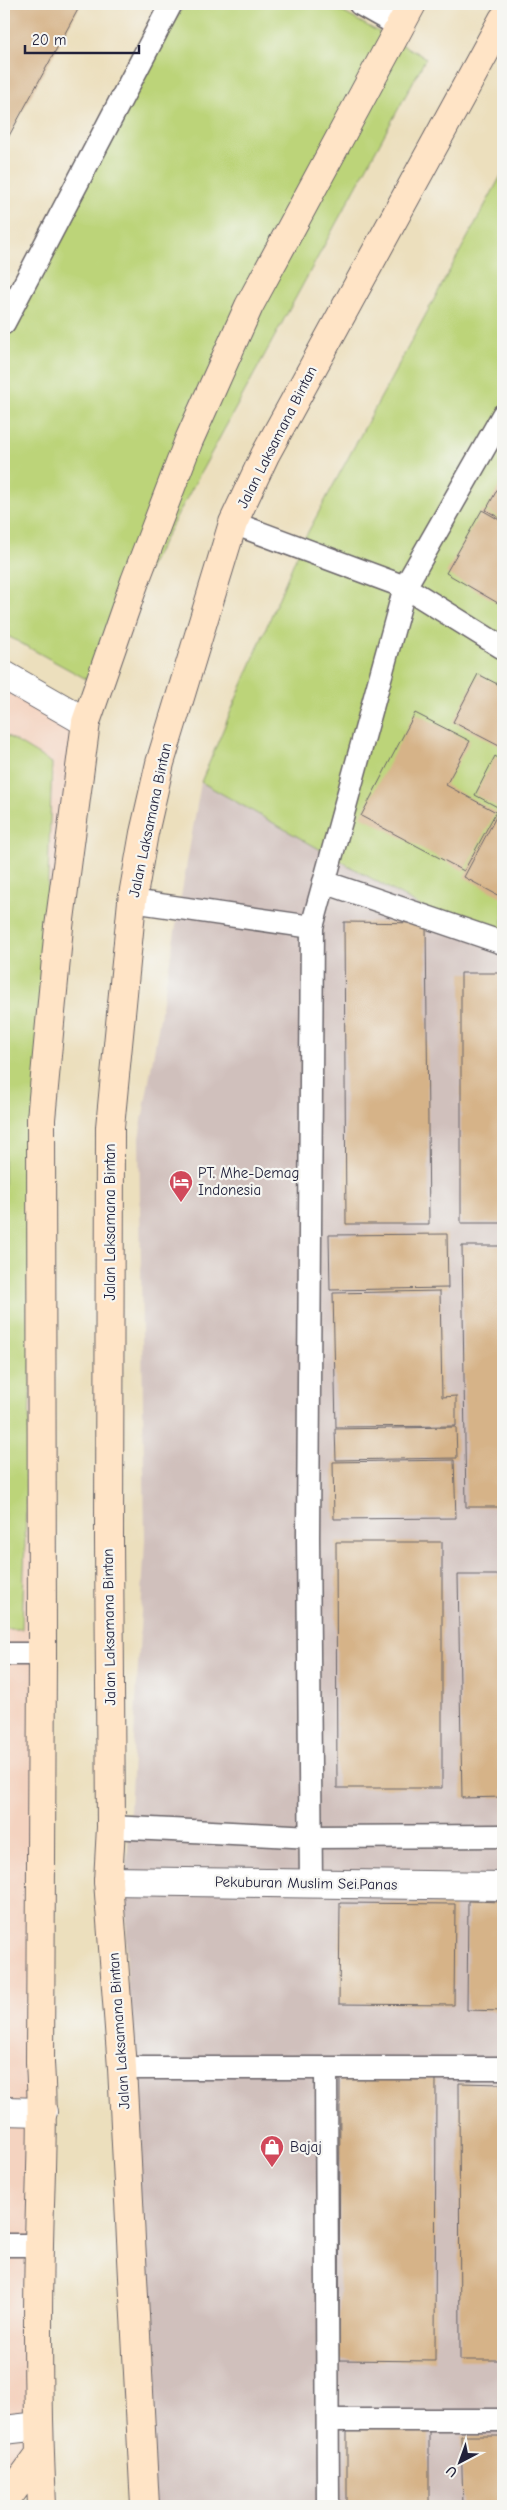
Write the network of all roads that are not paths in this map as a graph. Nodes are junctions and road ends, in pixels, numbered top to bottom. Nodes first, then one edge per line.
1 (170, 4) edge
2 (360, 4) edge
3 (406, 15) edge
4 (503, 18) edge
5 (5, 316) edge
6 (503, 415) edge
7 (234, 523) junction
8 (404, 587) junction
9 (503, 648) edge
10 (4, 675) edge
11 (86, 722) junction
12 (324, 882) junction
13 (132, 901) junction
14 (312, 927) junction
15 (503, 942) edge
16 (4, 1654) edge
17 (42, 1654) junction
18 (111, 1826) junction
19 (503, 1836) edge
20 (312, 1838) junction
21 (108, 1881) junction
22 (311, 1883) junction
23 (503, 1886) edge
24 (122, 2068) junction
25 (503, 2068) edge
26 (326, 2069) junction
27 (4, 2112) edge
28 (43, 2112) junction
29 (4, 2245) edge
30 (39, 2245) junction
31 (328, 2420) junction
32 (503, 2420) edge
33 (39, 2426) junction
34 (4, 2430) edge
35 (40, 2455) junction
36 (4, 2503) edge
37 (42, 2506) edge
38 (146, 2506) edge
39 (328, 2506) edge

1 - 5 lane
2 - 3 lane
3 - 11 main road
4 - 7 main road, Jalan Laksamana Bintan
6 - 8 lane
7 - 8 lane
7 - 13 main road, Jalan Laksamana Bintan
8 - 9 lane
8 - 12 lane
10 - 11 street
11 - 17 main road
12 - 14 lane
12 - 15 lane
13 - 14 lane
13 - 18 main road, Jalan Laksamana Bintan
14 - 20 lane
16 - 17 lane
17 - 28 main road
18 - 20 lane
18 - 21 main road, Jalan Laksamana Bintan
19 - 20 lane
20 - 22 lane
21 - 22 street, Pekuburan Muslim Sei.Panas
21 - 24 main road, Jalan Laksamana Bintan
22 - 23 street, Pekuburan Muslim Sei.Panas
24 - 26 lane
24 - 38 main road, Jalan Laksamana Bintan
25 - 26 lane
26 - 31 lane
27 - 28 street
28 - 30 main road
29 - 30 lane
30 - 33 main road
31 - 32 lane
31 - 39 lane
33 - 34 street
33 - 35 main road
35 - 36 main road
35 - 37 main road

